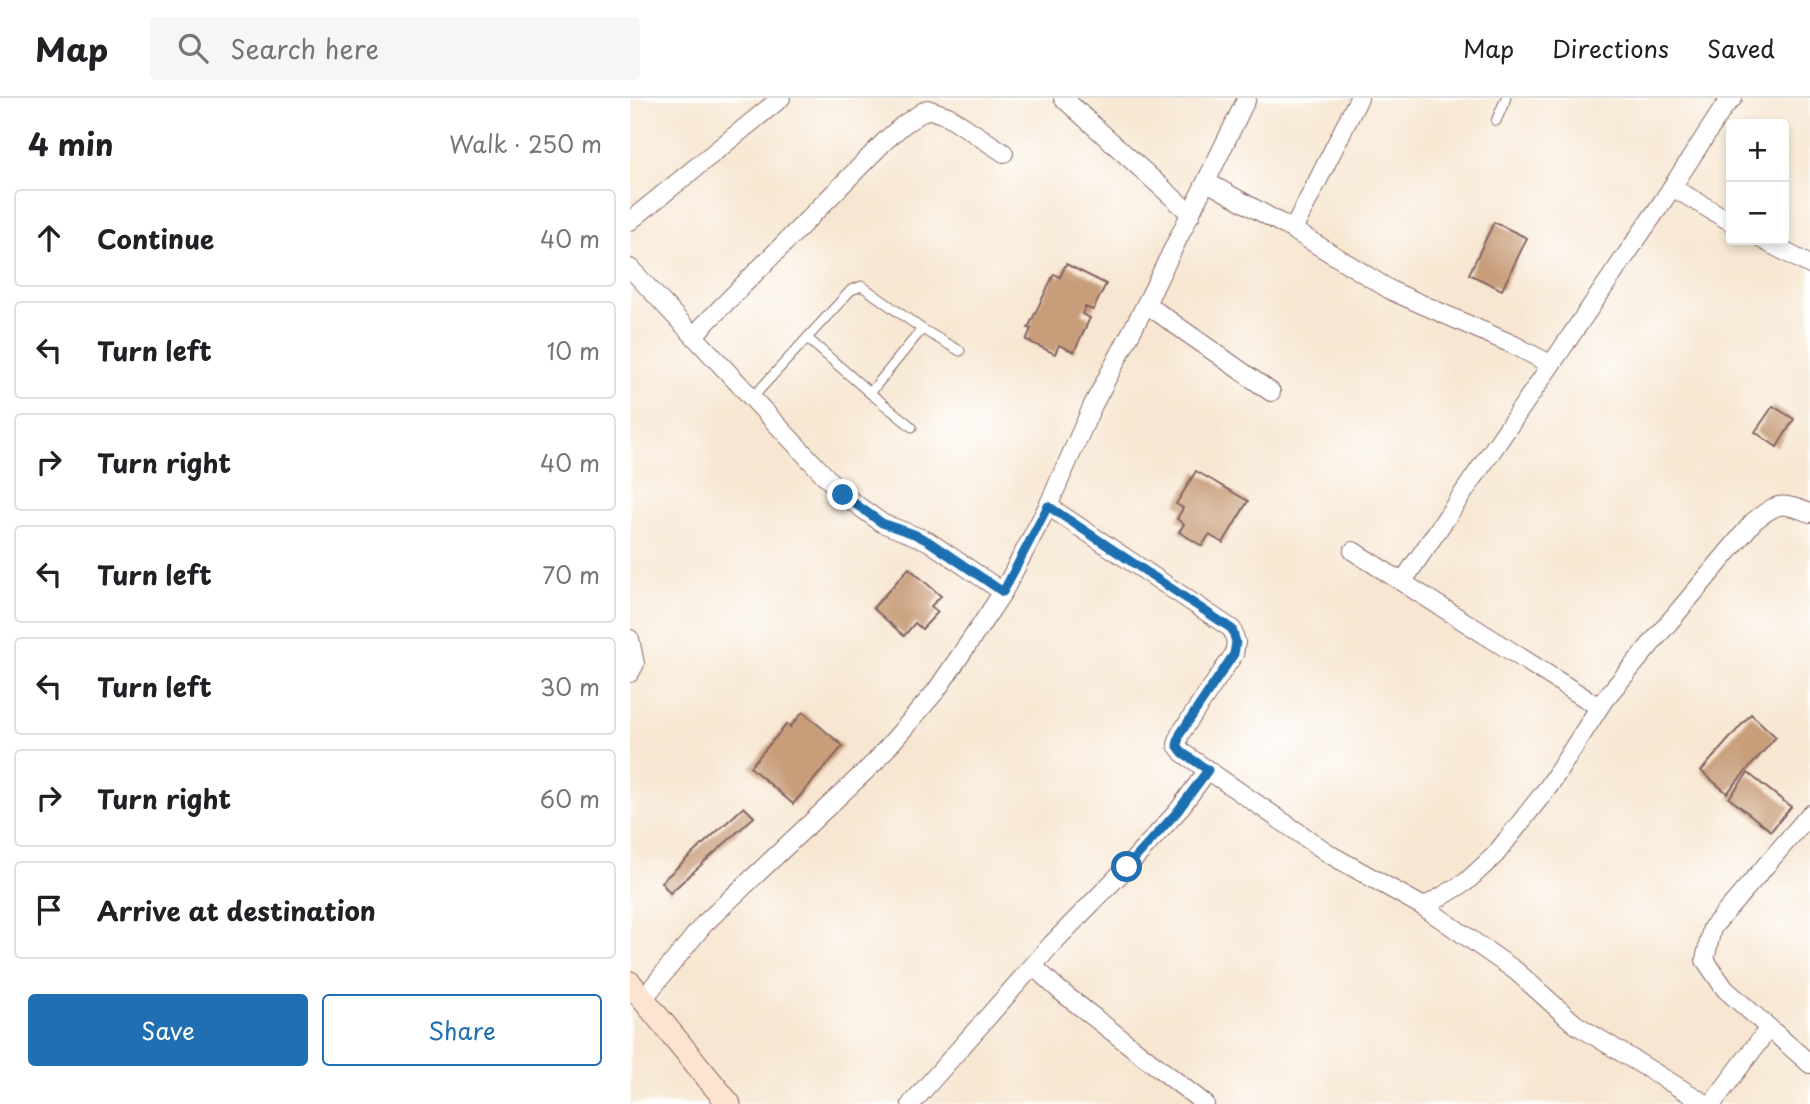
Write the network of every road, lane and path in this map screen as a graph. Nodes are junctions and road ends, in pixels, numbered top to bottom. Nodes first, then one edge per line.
1 (781, 98) edge
2 (1063, 98) edge
3 (1247, 98) edge
4 (1359, 98) edge
5 (1506, 98) edge
6 (1732, 98) edge
7 (1496, 121) dead end
8 (1004, 153) dead end
9 (1207, 182) junction
10 (1672, 187) junction
11 (1191, 214) junction
12 (1726, 219) edge
13 (630, 220) edge
14 (1293, 230) junction
15 (1772, 245) edge
16 (1810, 265) edge
17 (630, 268) edge
18 (1146, 304) junction
19 (922, 329) junction
20 (694, 335) junction
21 (807, 338) junction
22 (960, 351) dead end
23 (1550, 364) junction
24 (1271, 392) dead end
25 (870, 393) junction
26 (751, 400) junction
27 (912, 427) dead end
28 (1048, 506) junction
29 (1810, 513) edge
30 (1353, 551) dead end
31 (1403, 581) junction
32 (1003, 592) junction
33 (630, 639) edge
34 (630, 673) edge
35 (1599, 707) junction
36 (1208, 770) junction
37 (1810, 814) edge
38 (1424, 907) junction
39 (1033, 966) junction
40 (636, 991) edge
41 (1769, 1028) junction
42 (1810, 1065) edge
43 (729, 1104) edge
44 (911, 1104) edge
45 (1205, 1104) edge
46 (1706, 1104) edge
47 (1712, 1104) edge

1 - 13 street
2 - 11 street
3 - 9 street
4 - 14 street
5 - 7 lane
6 - 10 street
8 - 20 street
9 - 11 street
9 - 14 street
10 - 12 street
10 - 23 street
11 - 18 street
14 - 23 street
15 - 16 street
17 - 20 street
18 - 24 street
18 - 28 street
19 - 21 lane
19 - 22 lane
19 - 25 lane
20 - 26 street
21 - 25 lane
21 - 26 lane
23 - 31 street
25 - 27 lane
26 - 32 street
28 - 32 street
28 - 36 street
29 - 35 street
30 - 31 street
31 - 35 street
32 - 40 street
33 - 34 street
35 - 38 street
36 - 38 street
36 - 39 street
37 - 41 street
38 - 46 street
39 - 44 street
39 - 45 street
40 - 43 street
41 - 42 street
41 - 47 street

